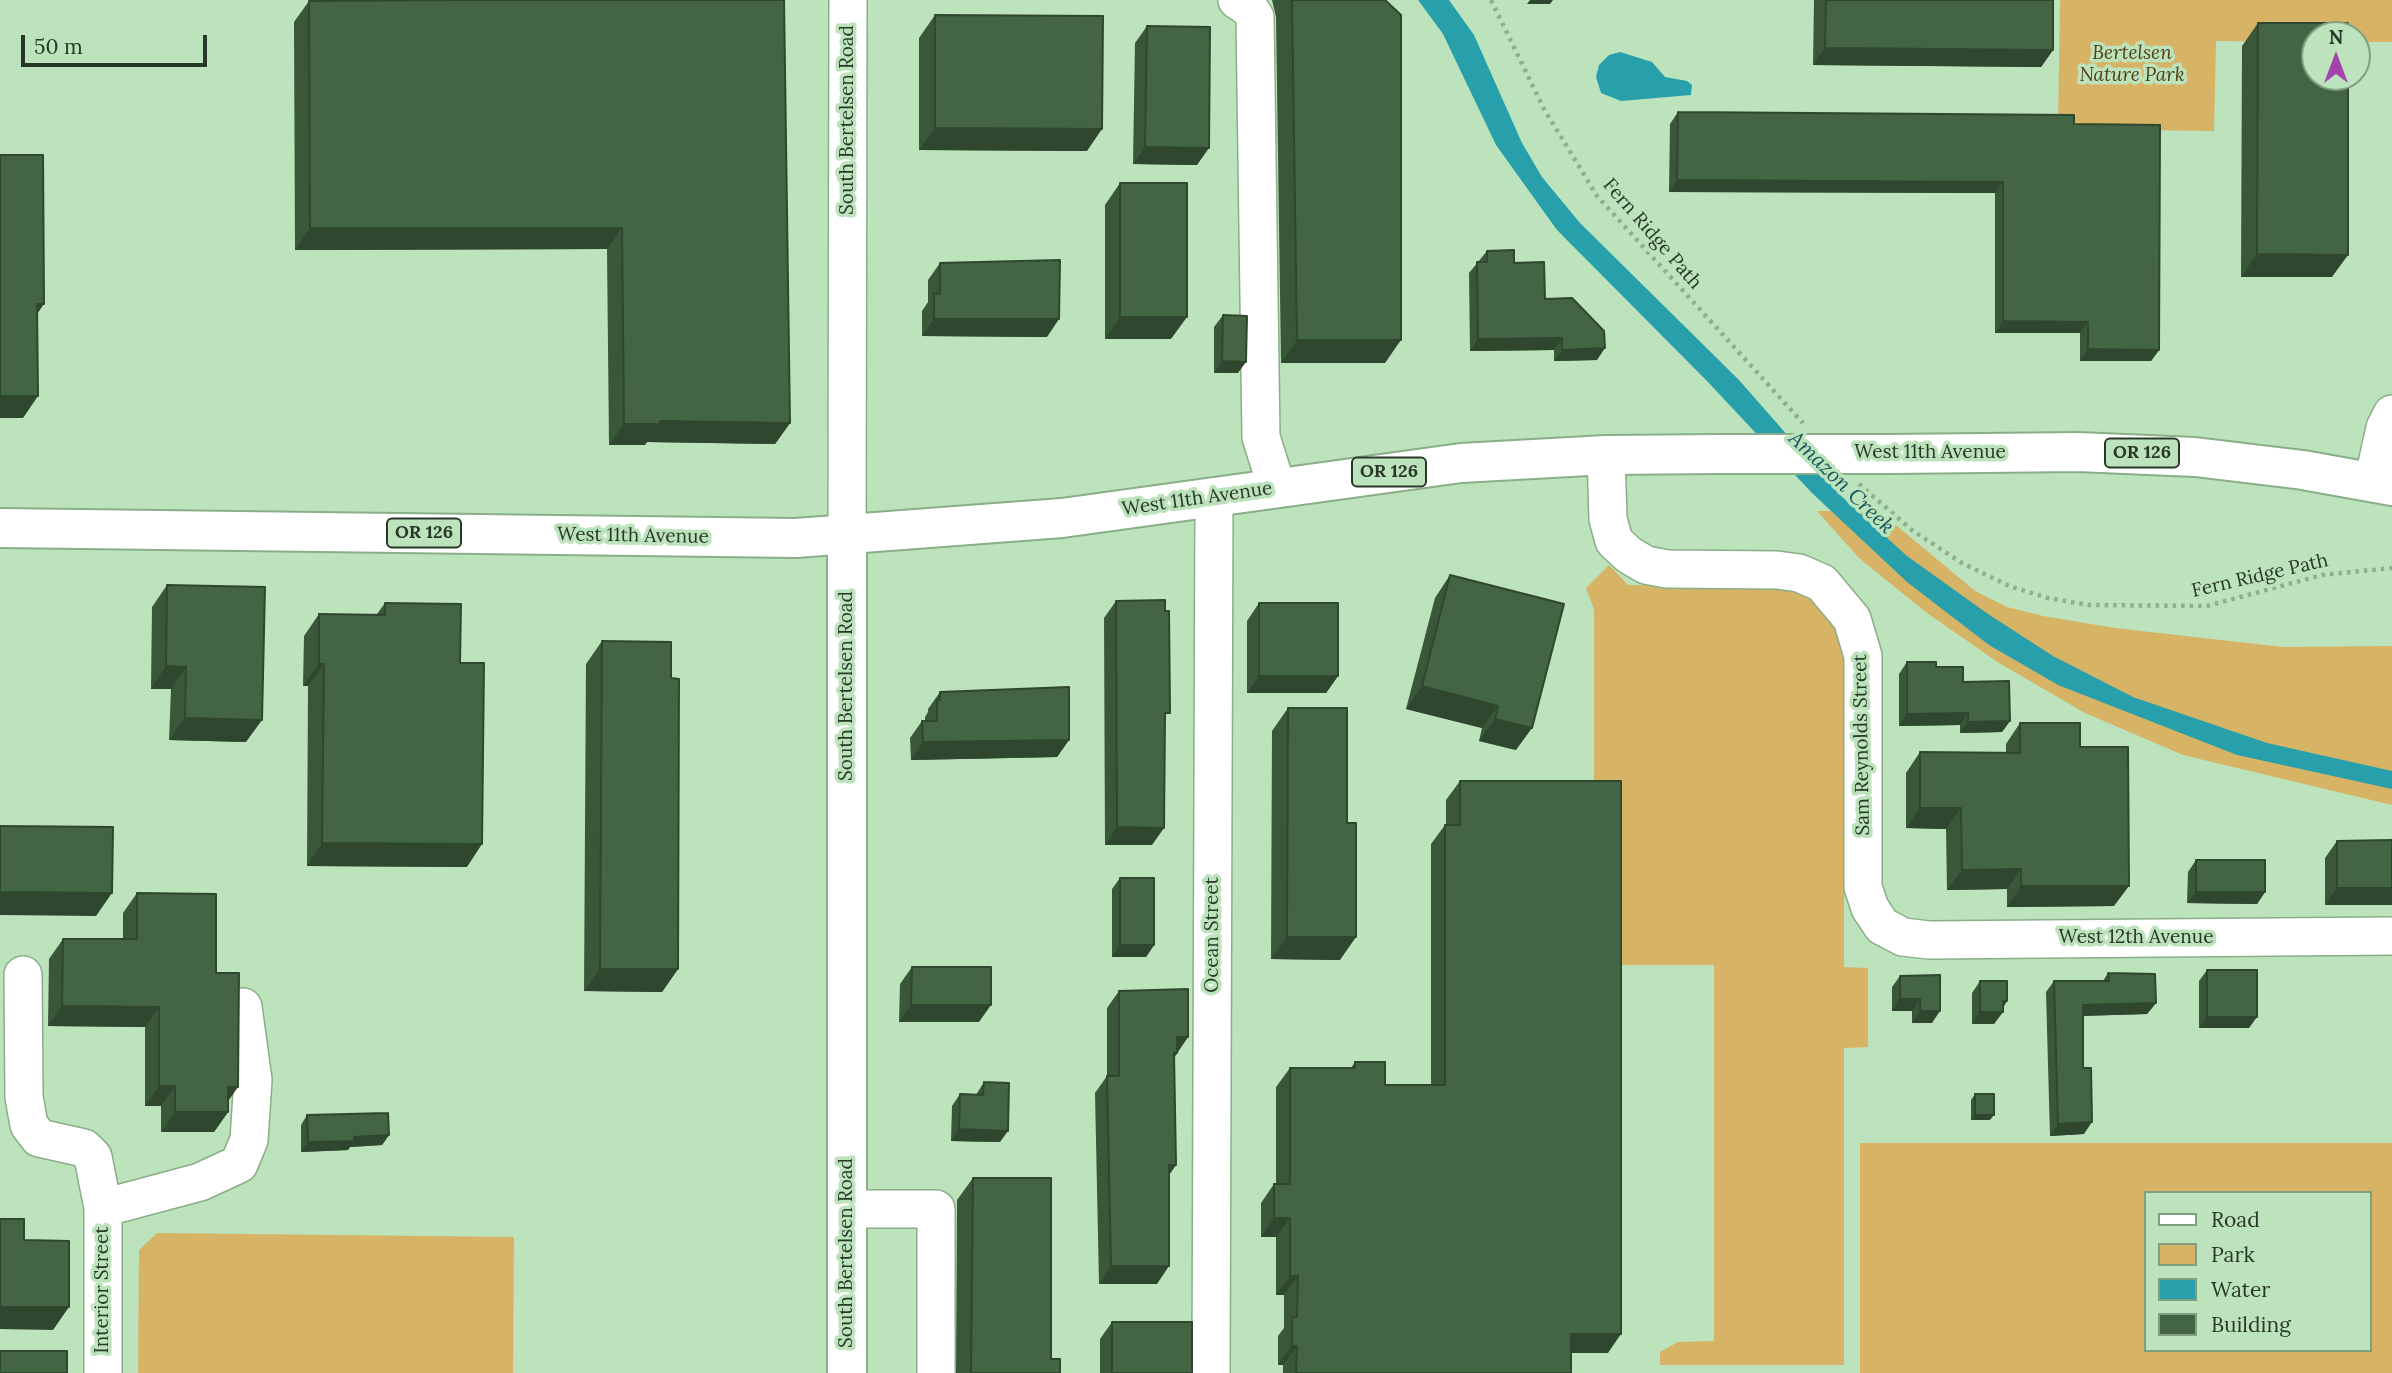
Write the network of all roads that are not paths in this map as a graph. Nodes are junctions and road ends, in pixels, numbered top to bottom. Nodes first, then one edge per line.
1 (848, 0) edge
2 (1237, 0) edge
3 (2392, 414) edge
4 (1606, 454) junction
5 (2383, 484) edge
6 (1277, 488) junction
7 (1213, 497) junction
8 (0, 528) edge
9 (847, 533) junction
10 (1882, 926) joint
11 (2392, 936) edge
12 (23, 975) dead end
13 (243, 1007) dead end
14 (103, 1208) junction
15 (847, 1209) junction
16 (103, 1373) edge
17 (847, 1373) edge
18 (936, 1373) edge
19 (1211, 1373) edge

1 - 9 street, South Bertelsen Road
2 - 6 street
3 - 5 street
4 - 5 main road, West 11th Avenue / OR 126, bridge
4 - 6 main road, West 11th Avenue / OR 126
4 - 10 street, Sam Reynolds Street
6 - 7 main road, West 11th Avenue / OR 126
7 - 9 main road, West 11th Avenue / OR 126
7 - 19 street, Ocean Street
8 - 9 main road, West 11th Avenue / OR 126
9 - 15 main road, South Bertelsen Road
10 - 11 street, West 12th Avenue
12 - 14 street, Interior Street
13 - 14 street
14 - 16 street, Interior Street
15 - 17 main road, South Bertelsen Road
15 - 18 street

